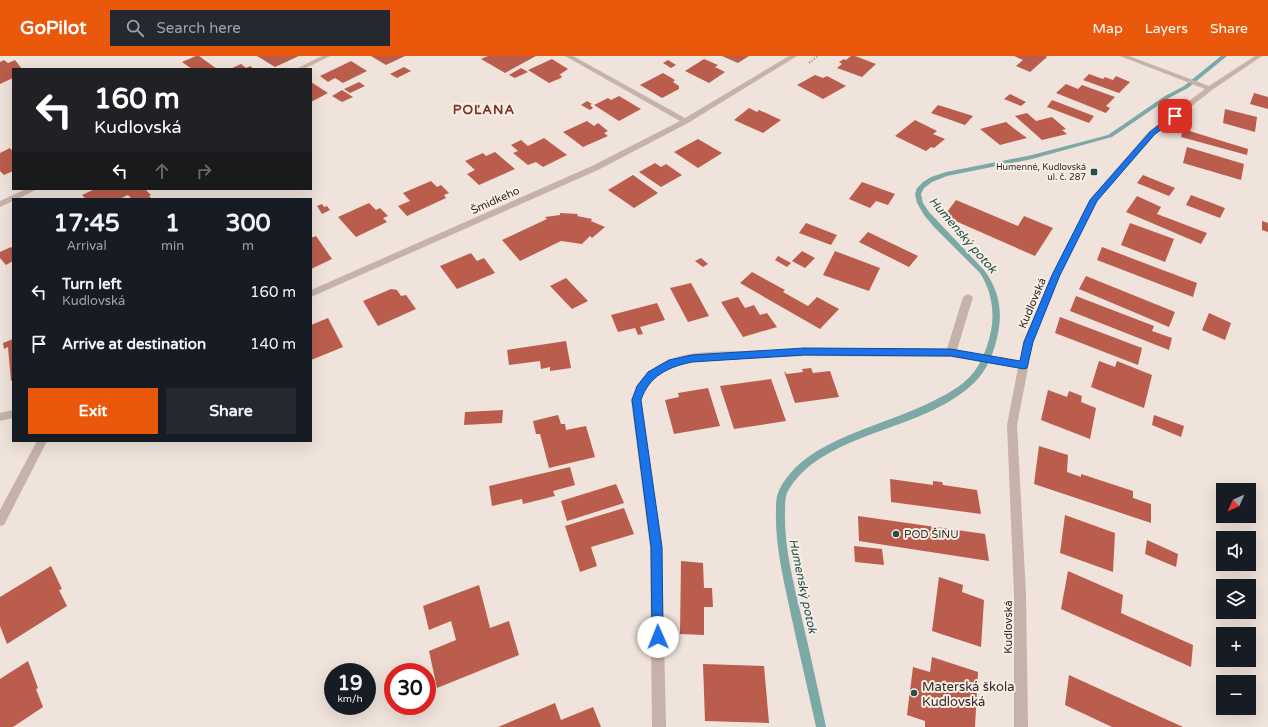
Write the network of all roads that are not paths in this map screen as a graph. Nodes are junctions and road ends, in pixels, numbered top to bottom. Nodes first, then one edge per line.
1 (327, 56) edge
2 (568, 56) edge
3 (794, 56) edge
4 (1123, 56) edge
5 (1259, 56) edge
6 (301, 68) edge
7 (1208, 88) junction
8 (685, 120) junction
9 (31, 190) edge
10 (13, 198) edge
11 (12, 199) edge
12 (0, 204) edge
13 (312, 294) edge
14 (968, 297) dead end
15 (951, 353) junction
16 (1024, 365) junction
17 (12, 414) edge
18 (0, 417) edge
19 (41, 442) edge
20 (0, 521) edge
21 (659, 727) edge
22 (1021, 727) edge

1 - 6 street
2 - 8 street
3 - 8 street, Šmidkeho
4 - 7 street
5 - 7 street, Kudlovská
7 - 16 street, Kudlovská
8 - 13 street, Šmidkeho
9 - 10 street
11 - 12 street
14 - 15 street
15 - 16 street
15 - 21 street
16 - 22 street, Kudlovská
17 - 18 street
19 - 20 street

